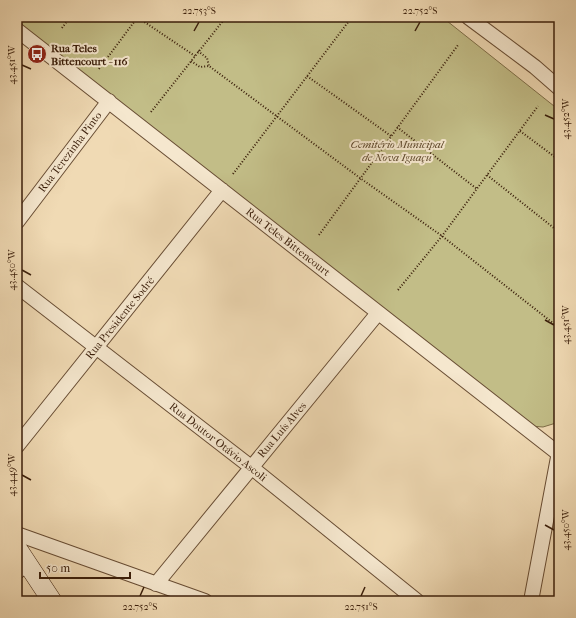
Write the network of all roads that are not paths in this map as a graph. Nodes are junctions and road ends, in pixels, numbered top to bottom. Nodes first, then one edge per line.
1 (468, 17) edge
2 (17, 30) edge
3 (559, 88) edge
4 (108, 101) junction
5 (222, 190) junction
6 (17, 222) edge
7 (17, 286) edge
8 (378, 313) junction
9 (97, 347) junction
10 (17, 446) edge
11 (559, 453) edge
12 (251, 467) junction
13 (17, 534) edge
14 (17, 548) edge
15 (22, 568) edge
16 (156, 584) junction
17 (52, 601) edge
18 (205, 601) edge
19 (417, 601) edge
20 (532, 601) edge

1 - 3 street
2 - 4 street, Rua Teles Bittencourt
4 - 5 street, Rua Teles Bittencourt
4 - 6 street, Rua Terezinha Pinto
5 - 8 street, Rua Teles Bittencourt
5 - 9 street, Rua Presidente Sodré
7 - 9 street, Rua Doutor Otávio Ascoli
8 - 11 street, Rua Teles Bittencourt
8 - 12 street, Rua Luís Alves
9 - 10 street, Rua Presidente Sodré
9 - 12 street, Rua Doutor Otávio Ascoli
11 - 20 street
12 - 16 street, Rua Luís Alves
12 - 19 street, Rua Doutor Otávio Ascoli
13 - 16 street
14 - 15 main road
15 - 17 main road
16 - 18 street

